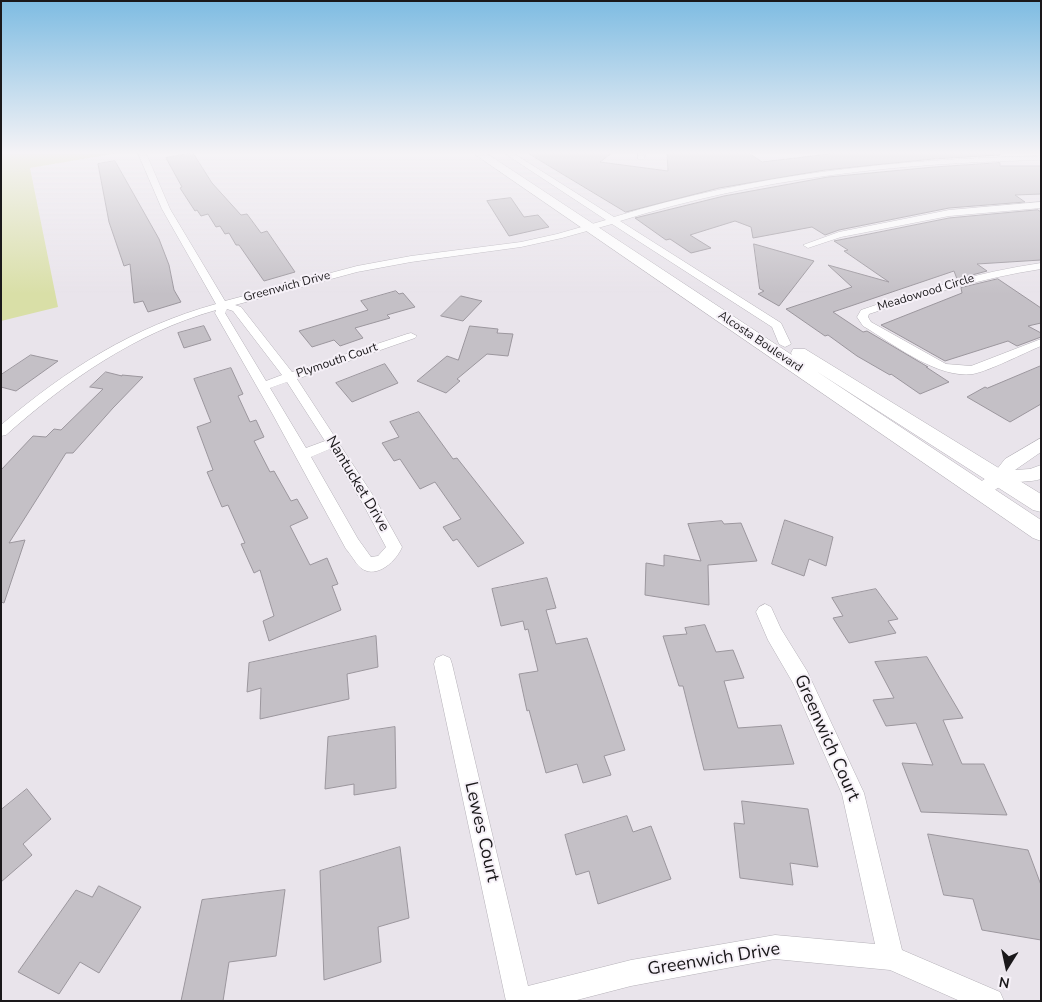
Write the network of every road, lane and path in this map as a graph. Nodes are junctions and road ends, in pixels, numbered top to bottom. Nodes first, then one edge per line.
1 (162, 200) edge
2 (560, 200) edge
3 (566, 200) edge
4 (570, 200) edge
5 (682, 200) edge
6 (1041, 205) edge
7 (603, 224) junction
8 (808, 245) dead end
9 (1041, 266) edge
10 (223, 305) junction
11 (411, 336) dead end
12 (1041, 342) edge
13 (290, 377) junction
14 (264, 386) junction
15 (1, 432) edge
16 (333, 443) junction
17 (1041, 444) edge
18 (302, 455) junction
19 (1041, 471) edge
20 (1000, 478) junction
21 (981, 491) junction
22 (1041, 504) edge
23 (1041, 532) edge
24 (765, 612) dead end
25 (443, 664) dead end
26 (890, 958) junction
27 (520, 1001) edge
28 (991, 1001) edge

1 - 10 street, Nantucket Drive
2 - 7 main road, Alcosta Boulevard
3 - 7 main road, Alcosta Boulevard
4 - 7 street, Alcosta Boulevard
5 - 7 street, Greenwich Drive
6 - 8 street
7 - 10 street, Greenwich Drive
7 - 20 main road, Alcosta Boulevard
7 - 21 main road, Alcosta Boulevard
9 - 12 street, Meadowood Circle
10 - 13 street, Nantucket Drive
10 - 14 street, Nantucket Drive
10 - 15 street, Greenwich Drive
11 - 13 street, Plymouth Court
13 - 14 street, Plymouth Court
13 - 16 street, Nantucket Drive
14 - 18 street, Nantucket Drive
16 - 18 street
16 - 18 street, Nantucket Drive
17 - 20 street
19 - 20 street
20 - 21 street
20 - 22 main road, Alcosta Boulevard
21 - 23 main road, Alcosta Boulevard
24 - 26 street, Greenwich Court
25 - 27 street, Lewes Court
26 - 27 street, Greenwich Drive
26 - 28 street, Greenwich Drive

